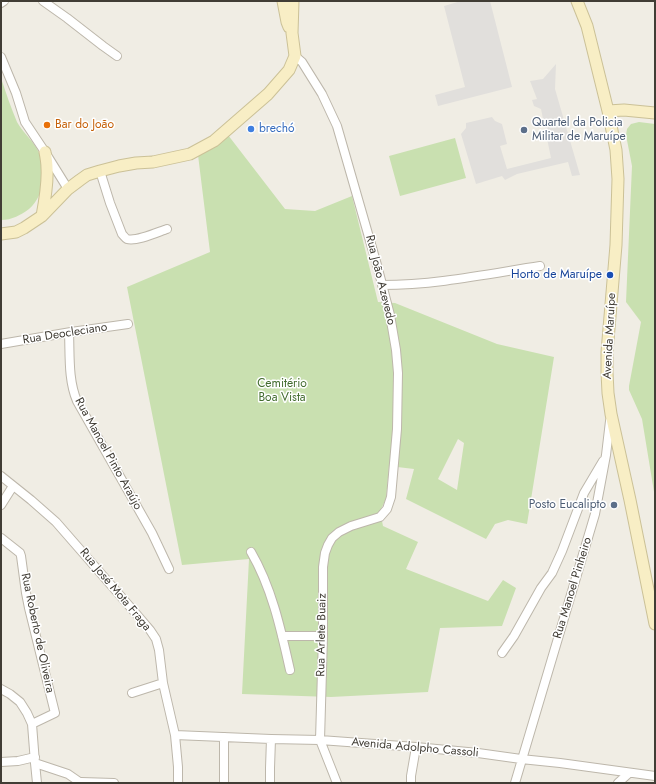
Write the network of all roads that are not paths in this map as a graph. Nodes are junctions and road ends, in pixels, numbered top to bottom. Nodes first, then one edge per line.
1 (4, 1) edge
2 (43, 1) edge
3 (283, 1) edge
4 (293, 1) edge
5 (577, 1) edge
6 (1, 3) edge
7 (292, 33) junction
8 (117, 56) dead end
9 (295, 56) junction
10 (1, 57) edge
11 (608, 111) junction
12 (655, 113) edge
13 (45, 152) junction
14 (100, 171) junction
15 (68, 189) junction
16 (42, 216) junction
17 (166, 229) dead end
18 (1, 234) edge
19 (540, 266) dead end
20 (382, 285) junction
21 (128, 324) dead end
22 (69, 332) junction
23 (1, 344) edge
24 (611, 414) junction
25 (606, 456) junction
26 (1, 476) edge
27 (13, 486) junction
28 (1, 505) edge
29 (380, 517) joint
30 (1, 538) edge
31 (252, 552) dead end
32 (169, 569) dead end
33 (651, 582) edge
34 (655, 624) edge
35 (282, 636) junction
36 (323, 636) junction
37 (502, 653) dead end
38 (290, 670) dead end
39 (163, 683) junction
40 (1, 689) edge
41 (132, 693) dead end
42 (32, 724) junction
43 (174, 734) junction
44 (224, 737) junction
45 (271, 739) junction
46 (320, 740) junction
47 (416, 747) junction
48 (35, 760) junction
49 (521, 760) junction
50 (1, 762) edge
51 (629, 772) junction
52 (655, 776) edge
53 (37, 783) edge
54 (81, 783) edge
55 (114, 783) edge
56 (178, 783) edge
57 (224, 783) edge
58 (270, 783) edge
59 (337, 783) edge
60 (411, 783) edge
61 (515, 783) edge
62 (618, 783) edge

1 - 6 street
2 - 8 street
3 - 7 main road
4 - 7 main road
5 - 11 main road, Avenida Maruípe
7 - 9 main road
9 - 14 main road
9 - 20 street, Rua João Azevedo
10 - 13 street
11 - 12 main road
11 - 24 main road, Avenida Maruípe
13 - 15 street
13 - 16 main road
14 - 15 main road
14 - 17 street
15 - 16 main road
16 - 18 main road
19 - 20 street
20 - 29 street, Rua João Azevedo
21 - 22 street, Rua Deocleciano
22 - 23 street, Rua Deocleciano
22 - 32 street, Rua Manoel Pinto Araújo
24 - 25 street, Rua Manoel Pinheiro
24 - 33 main road, Avenida Maruípe
25 - 37 street
25 - 49 street, Rua Manoel Pinheiro
26 - 27 street, Rua José Mota Fraga
27 - 28 street
27 - 39 street, Rua José Mota Fraga
29 - 36 street, Rua Arlete Buaiz
30 - 42 street, Rua Roberto de Oliveira
31 - 35 street
33 - 34 main road, Avenida Maruípe
35 - 36 street
35 - 38 street
36 - 46 street, Rua Arlete Buaiz
39 - 41 street
39 - 43 street, Rua José Mota Fraga
40 - 42 street
42 - 48 street
43 - 44 street, Avenida Adolpho Cassoli
43 - 56 street, Rua José Mota Fraga
44 - 45 street, Avenida Adolpho Cassoli
44 - 57 street
45 - 46 street, Avenida Adolpho Cassoli
45 - 58 street
46 - 47 street, Avenida Adolpho Cassoli
46 - 59 street, Rua Arlete Buaiz
47 - 49 street, Avenida Adolpho Cassoli
47 - 60 street
48 - 50 street
48 - 53 street
48 - 54 street
49 - 51 street, Avenida Adolpho Cassoli
49 - 61 street, Rua Manoel Pinheiro
51 - 52 street, Avenida Adolpho Cassoli
51 - 62 street
54 - 55 street

